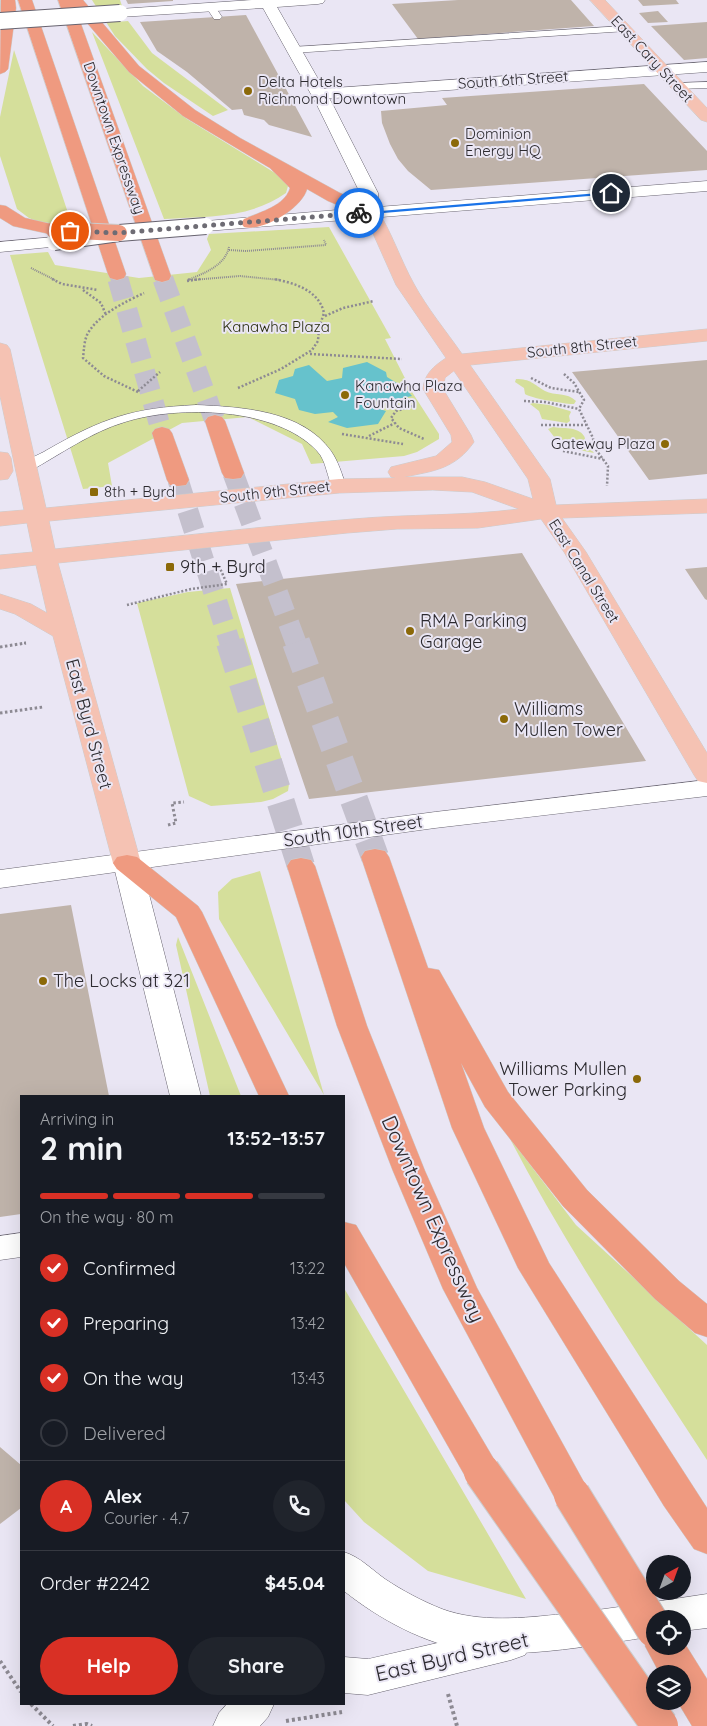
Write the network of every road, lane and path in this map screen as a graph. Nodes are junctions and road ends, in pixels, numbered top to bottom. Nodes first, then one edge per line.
1 (8, 0) edge
2 (25, 0) edge
3 (65, 0) edge
4 (75, 0) edge
5 (318, 0) edge
6 (597, 0) edge
7 (267, 2) edge
8 (0, 21) edge
9 (624, 29) junction
10 (293, 50) junction
11 (707, 67) edge
12 (0, 69) edge
13 (662, 70) junction
14 (707, 85) edge
15 (678, 86) junction
16 (320, 94) junction
17 (706, 116) edge
18 (272, 162) junction
19 (707, 186) edge
20 (0, 210) edge
21 (370, 212) junction
22 (250, 223) junction
23 (54, 236) junction
24 (323, 238) dead end
25 (0, 246) edge
26 (230, 250) dead end
27 (117, 274) tunnel mouth
28 (162, 276) tunnel mouth
29 (182, 282) dead end
30 (81, 288) dead end
31 (151, 290) dead end
32 (374, 301) dead end
33 (106, 315) junction
34 (325, 316) junction
35 (707, 335) edge
36 (0, 349) edge
37 (309, 354) junction
38 (402, 359) dead end
39 (457, 360) junction
40 (559, 370) dead end
41 (160, 372) dead end
42 (530, 378) dead end
43 (233, 390) dead end
44 (138, 392) junction
45 (579, 392) junction
46 (143, 393) dead end
47 (524, 401) dead end
48 (416, 405) dead end
49 (578, 409) junction
50 (7, 421) edge
51 (214, 421) tunnel mouth
52 (396, 423) junction
53 (541, 425) dead end
54 (586, 425) junction
55 (162, 433) tunnel mouth
56 (338, 434) dead end
57 (367, 437) junction
58 (425, 440) dead end
59 (405, 444) dead end
60 (563, 451) dead end
61 (0, 458) edge
62 (603, 459) junction
63 (24, 468) junction
64 (233, 473) tunnel mouth
65 (0, 474) edge
66 (178, 480) tunnel mouth
67 (339, 486) junction
68 (607, 487) dead end
69 (707, 506) edge
70 (547, 512) junction
71 (35, 515) junction
72 (0, 519) edge
73 (45, 557) junction
74 (0, 562) edge
75 (219, 566) dead end
76 (0, 600) edge
77 (127, 604) dead end
78 (64, 632) junction
79 (29, 643) dead end
80 (0, 647) edge
81 (44, 707) dead end
82 (0, 713) edge
83 (707, 774) edge
84 (707, 788) edge
85 (184, 802) dead end
86 (168, 825) dead end
87 (375, 857) tunnel mouth
88 (127, 863) junction
89 (301, 866) tunnel mouth
90 (0, 879) edge
91 (390, 906) junction
92 (186, 1095) edge
93 (274, 1095) edge
94 (345, 1236) edge
95 (20, 1245) edge
96 (0, 1248) edge
97 (707, 1324) edge
98 (707, 1538) edge
99 (345, 1569) edge
100 (707, 1611) edge
101 (646, 1615) edge
102 (560, 1632) junction
103 (0, 1660) edge
104 (345, 1675) edge
105 (691, 1688) edge
106 (20, 1690) edge
107 (32, 1705) edge
108 (253, 1705) edge
109 (707, 1714) edge
110 (53, 1726) edge
111 (73, 1726) edge
112 (92, 1726) edge
113 (233, 1726) edge
114 (660, 1726) edge

1 - 12 highway
2 - 27 highway
3 - 28 highway, Downtown Expressway
4 - 18 highway
5 - 7 main road
6 - 9 main road, East Cary Street
7 - 8 main road, bridge
7 - 10 main road, East Canal Street
9 - 10 lane
9 - 13 main road, East Cary Street
10 - 16 main road, East Canal Street
11 - 13 main road, South 6th Street
13 - 15 main road, East Cary Street
13 - 16 main road, South 6th Street
14 - 15 lane
15 - 17 main road, East Cary Street
16 - 21 main road, East Canal Street
18 - 21 highway
18 - 22 highway
19 - 21 main road
20 - 23 highway
21 - 22 main road
21 - 39 main road, East Canal Street
22 - 23 main road, bridge
23 - 25 main road
24 - 26 path
29 - 34 path
30 - 33 path
31 - 33 path
32 - 34 path
33 - 44 path
34 - 37 path
35 - 39 main road, South 8th Street
36 - 50 main road, East Byrd Street
37 - 38 path
37 - 43 path
39 - 67 main road
39 - 70 main road, East Canal Street
40 - 45 path
41 - 44 path
42 - 45 path
44 - 46 path
45 - 49 path
47 - 49 path
48 - 52 path
49 - 54 path
50 - 63 main road, East Byrd Street
51 - 64 highway
52 - 57 path
52 - 58 path
53 - 54 path
54 - 62 path
55 - 66 highway
56 - 57 path
57 - 59 path
60 - 62 path
61 - 65 main road
62 - 68 path
63 - 67 lane
63 - 71 main road, East Byrd Street
67 - 70 main road, South 9th Street
67 - 71 main road, South 9th Street
69 - 70 main road, South 9th Street
70 - 73 main road, South 9th Street
70 - 83 main road, East Canal Street
71 - 72 main road, South 9th Street
71 - 73 main road, East Byrd Street
73 - 74 main road, South 9th Street
73 - 78 main road, East Byrd Street
75 - 77 path
76 - 78 main road
78 - 88 main road, East Byrd Street
79 - 80 path
81 - 82 path
84 - 88 main road, South 10th Street
85 - 86 path
87 - 91 highway
88 - 90 main road, South 10th Street
88 - 92 main road, East Byrd Street
88 - 93 highway
89 - 101 highway, Downtown Expressway, bridge
91 - 97 highway
91 - 98 highway
94 - 114 highway, bridge
95 - 96 main road
99 - 102 main road, East Byrd Street
100 - 102 main road, East Byrd Street
102 - 104 main road, East Byrd Street
103 - 106 path
105 - 109 highway
107 - 110 path
108 - 113 main road
111 - 112 path

